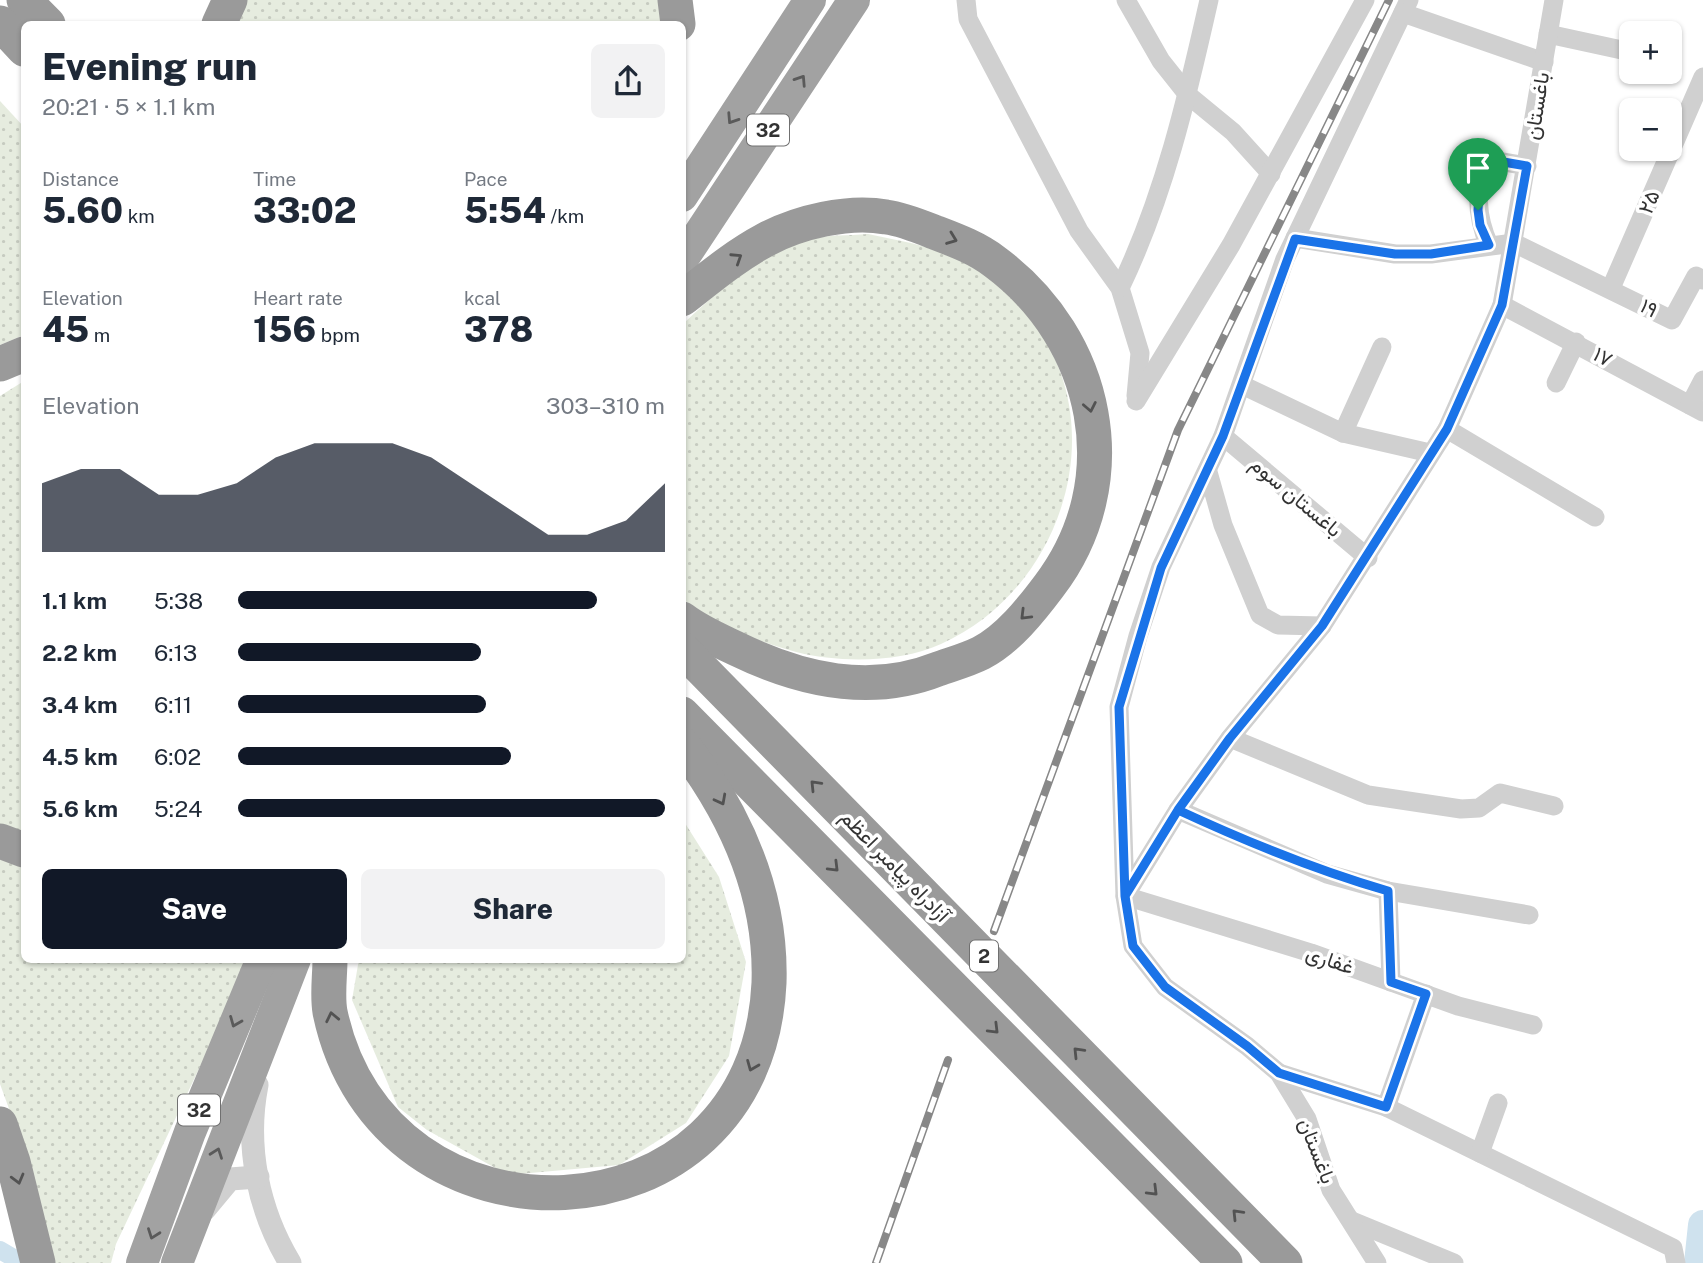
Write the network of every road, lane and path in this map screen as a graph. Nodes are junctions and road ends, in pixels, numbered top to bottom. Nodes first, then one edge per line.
1 (24, 0) edge
2 (230, 0) edge
3 (675, 0) edge
4 (810, 0) edge
5 (854, 0) edge
6 (966, 0) edge
7 (1126, 0) edge
8 (1209, 0) edge
9 (1365, 0) edge
10 (1554, 0) edge
11 (1406, 7) edge
12 (45, 21) edge
13 (220, 21) edge
14 (678, 21) edge
15 (0, 23) edge
16 (1548, 34) junction
17 (21, 45) edge
18 (1619, 49) edge
19 (1544, 62) junction
20 (1703, 77) edge
21 (1188, 95) junction
22 (1527, 166) junction
23 (1271, 174) junction
24 (686, 190) edge
25 (1295, 239) junction
26 (1514, 243) junction
27 (1489, 245) junction
28 (686, 254) edge
29 (1703, 280) edge
30 (1120, 288) junction
31 (1611, 288) junction
32 (686, 296) edge
33 (1502, 305) junction
34 (1576, 342) junction
35 (1382, 347) dead end
36 (21, 355) edge
37 (0, 364) edge
38 (1703, 380) edge
39 (1556, 383) dead end
40 (1242, 385) junction
41 (1696, 409) edge
42 (1447, 429) junction
43 (1343, 433) junction
44 (1223, 436) junction
45 (1430, 453) junction
46 (1209, 472) junction
47 (1595, 517) dead end
48 (1368, 558) junction
49 (686, 622) edge
50 (1322, 626) junction
51 (686, 653) edge
52 (686, 718) edge
53 (1230, 738) junction
54 (686, 749) edge
55 (1554, 806) dead end
56 (1178, 810) junction
57 (0, 841) edge
58 (21, 849) edge
59 (1388, 891) junction
60 (1125, 896) junction
61 (1529, 915) dead end
62 (260, 963) edge
63 (293, 963) edge
64 (330, 963) edge
65 (1391, 982) junction
66 (1426, 994) junction
67 (273, 1009) junction
68 (1534, 1025) dead end
69 (1279, 1073) junction
70 (1498, 1102) dead end
71 (1386, 1107) junction
72 (0, 1124) edge
73 (1480, 1153) junction
74 (258, 1177) junction
75 (1352, 1221) junction
76 (35, 1249) edge
77 (180, 1254) edge
78 (142, 1263) edge
79 (290, 1263) edge
80 (1225, 1263) edge
81 (1285, 1263) edge
82 (1377, 1263) edge
83 (1454, 1263) edge
84 (1676, 1263) edge

1 - 12 highway
2 - 13 highway
3 - 14 highway
4 -> 24 highway, 32
28 -> 5 highway, 32
6 - 30 street
7 - 21 street
8 - 21 street
9 - 23 street
10 - 16 street, باغستان
11 - 19 street
11 - 25 street
15 - 17 highway
16 - 18 street
16 - 19 street, باغستان
19 - 22 street, باغستان
20 - 31 street, ۲۵
21 - 23 street
21 - 30 street
22 - 26 street, باغستان
22 - 27 street
23 - 30 street
25 - 27 street
25 - 40 street
26 - 27 street
26 - 31 street
26 - 33 street, باغستان
29 - 31 street, ۱۹
32 -> 49 highway
33 - 34 street, ۱۷
33 - 42 street, باغستان
34 - 39 street
34 - 41 street, ۱۷
35 - 43 street
36 - 37 highway
38 - 41 street
40 - 43 street
40 - 44 street
42 - 45 street, باغستان
42 - 47 street
43 - 45 street
44 - 46 street
44 - 48 street, باغستان سوم
45 - 48 street, باغستان
46 - 50 street
46 - 60 street
48 - 50 street, باغستان
50 - 53 street, باغستان
81 -> 51 highway, آزادراه پیامبر اعظم / 2
52 -> 80 highway, آزادراه پیامبر اعظم / 2
53 - 55 street
53 - 56 street, باغستان
54 -> 64 highway
56 - 59 street
56 - 60 street, باغستان
57 - 58 highway
59 - 61 street
59 - 65 street
60 - 65 street, غفاری
60 - 69 street, باغستان
62 -> 78 highway, 32
63 - 67 highway, 32
65 - 66 street, غفاری
66 - 68 street, غفاری
66 - 71 street
67 - 74 street
77 -> 67 highway, 32
69 - 71 street
69 - 75 street, باغستان
70 - 73 street
71 - 73 street
72 -> 76 highway
73 - 84 street
74 - 77 street
74 - 79 street
75 - 82 street, باغستان
75 - 83 street

